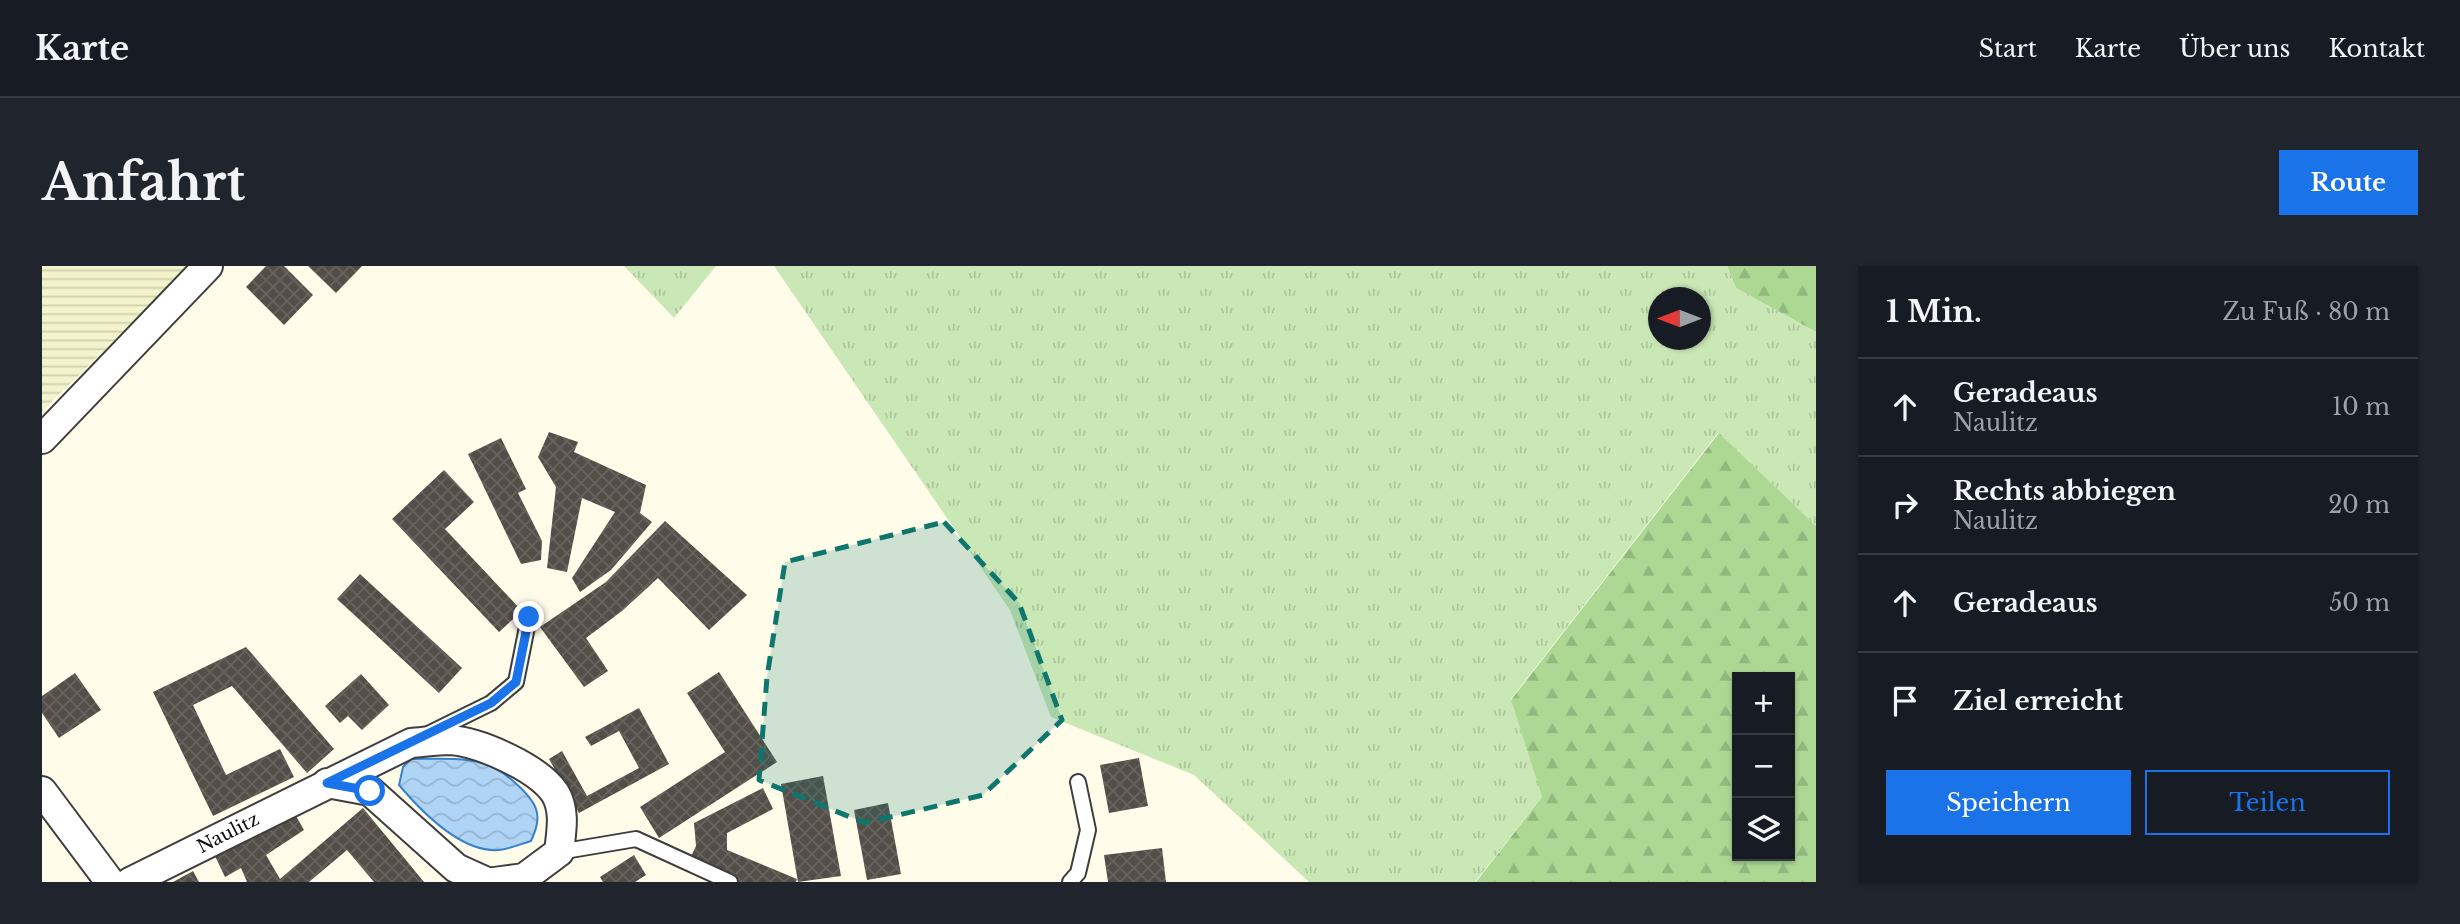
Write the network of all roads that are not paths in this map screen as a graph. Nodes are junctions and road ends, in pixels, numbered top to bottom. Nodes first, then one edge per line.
1 (208, 266) edge
2 (42, 439) edge
3 (529, 617) dead end
4 (411, 743) junction
5 (1078, 782) dead end
6 (327, 783) junction
7 (42, 791) edge
8 (559, 852) junction
9 (110, 882) edge
10 (130, 882) edge
11 (487, 882) edge
12 (494, 882) edge
13 (730, 882) edge
14 (1070, 882) edge

1 - 2 street
3 - 4 lane
4 - 6 street, Naulitz
4 - 8 street, Naulitz
5 - 14 lane
6 - 10 street, Naulitz
6 - 11 street
7 - 9 street
8 - 12 street
8 - 13 lane

